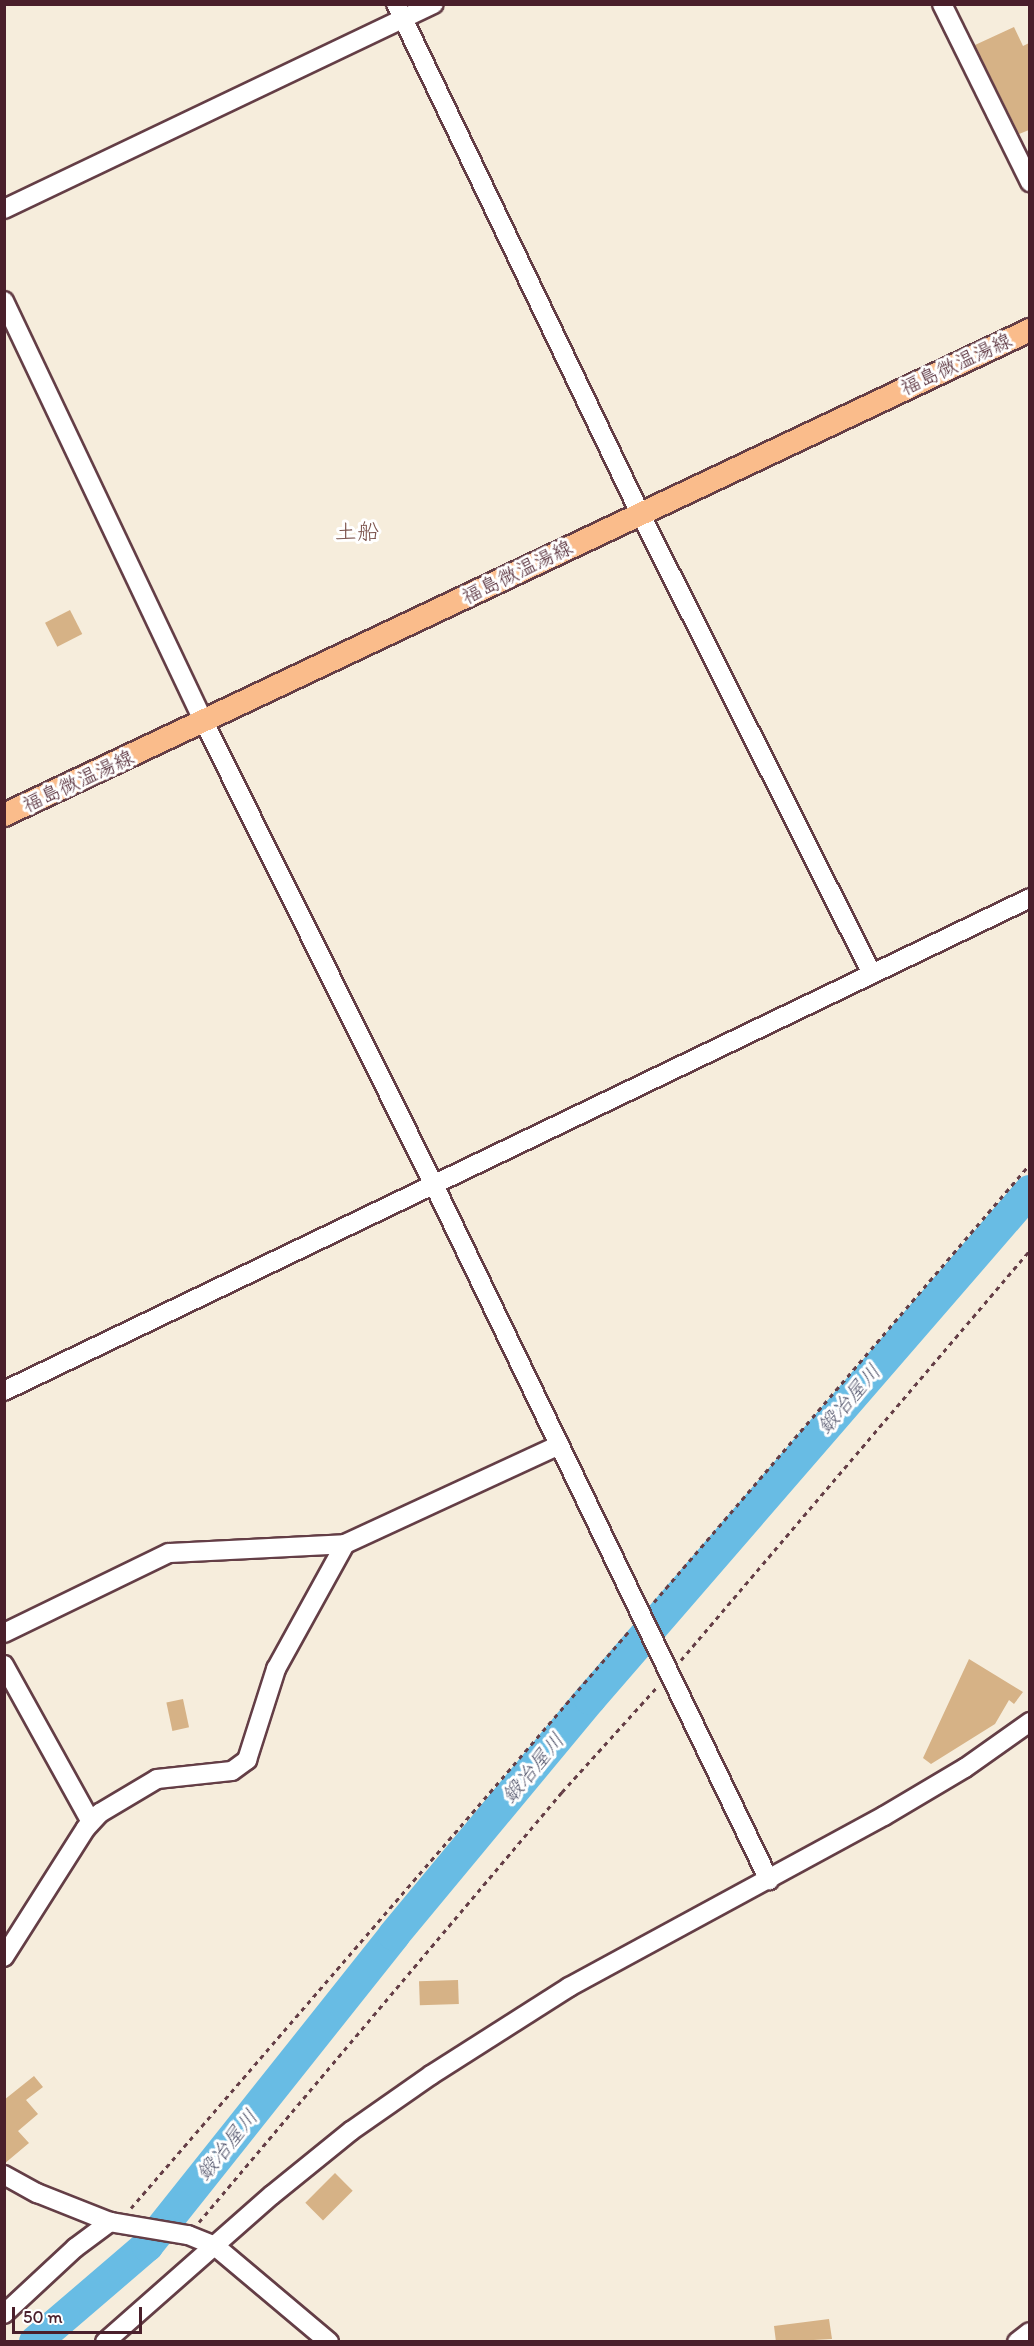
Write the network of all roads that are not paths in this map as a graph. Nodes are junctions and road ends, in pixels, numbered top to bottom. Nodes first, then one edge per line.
1 (434, 4) edge
2 (942, 4) edge
3 (399, 12) edge
4 (1029, 182) edge
5 (4, 209) edge
6 (4, 301) edge
7 (1029, 330) edge
8 (640, 513) junction
9 (204, 722) junction
10 (4, 815) edge
11 (1029, 898) edge
12 (872, 974) junction
13 (434, 1185) junction
14 (4, 1391) edge
15 (559, 1445) junction
16 (345, 1544) junction
17 (4, 1633) edge
18 (4, 1665) edge
19 (1029, 1722) edge
20 (91, 1822) junction
21 (769, 1880) junction
22 (4, 1957) edge
23 (4, 2175) edge
24 (110, 2222) junction
25 (215, 2246) junction
26 (4, 2314) edge
27 (1029, 2332) edge
28 (105, 2342) edge
29 (329, 2342) edge
30 (1017, 2342) edge

1 - 3 street
2 - 4 street
3 - 5 street
3 - 8 street
6 - 9 street
7 - 8 main road, 福島微温湯線
8 - 9 main road, 福島微温湯線
8 - 12 street
9 - 10 main road, 福島微温湯線
9 - 13 street
11 - 12 street
12 - 13 street
13 - 14 street
13 - 15 street
15 - 16 street
15 - 21 street
16 - 17 street
16 - 20 street
18 - 20 street
19 - 21 street
20 - 22 street
21 - 25 street
23 - 24 street
24 - 25 street
24 - 26 street
25 - 28 street
25 - 29 street
27 - 30 street

